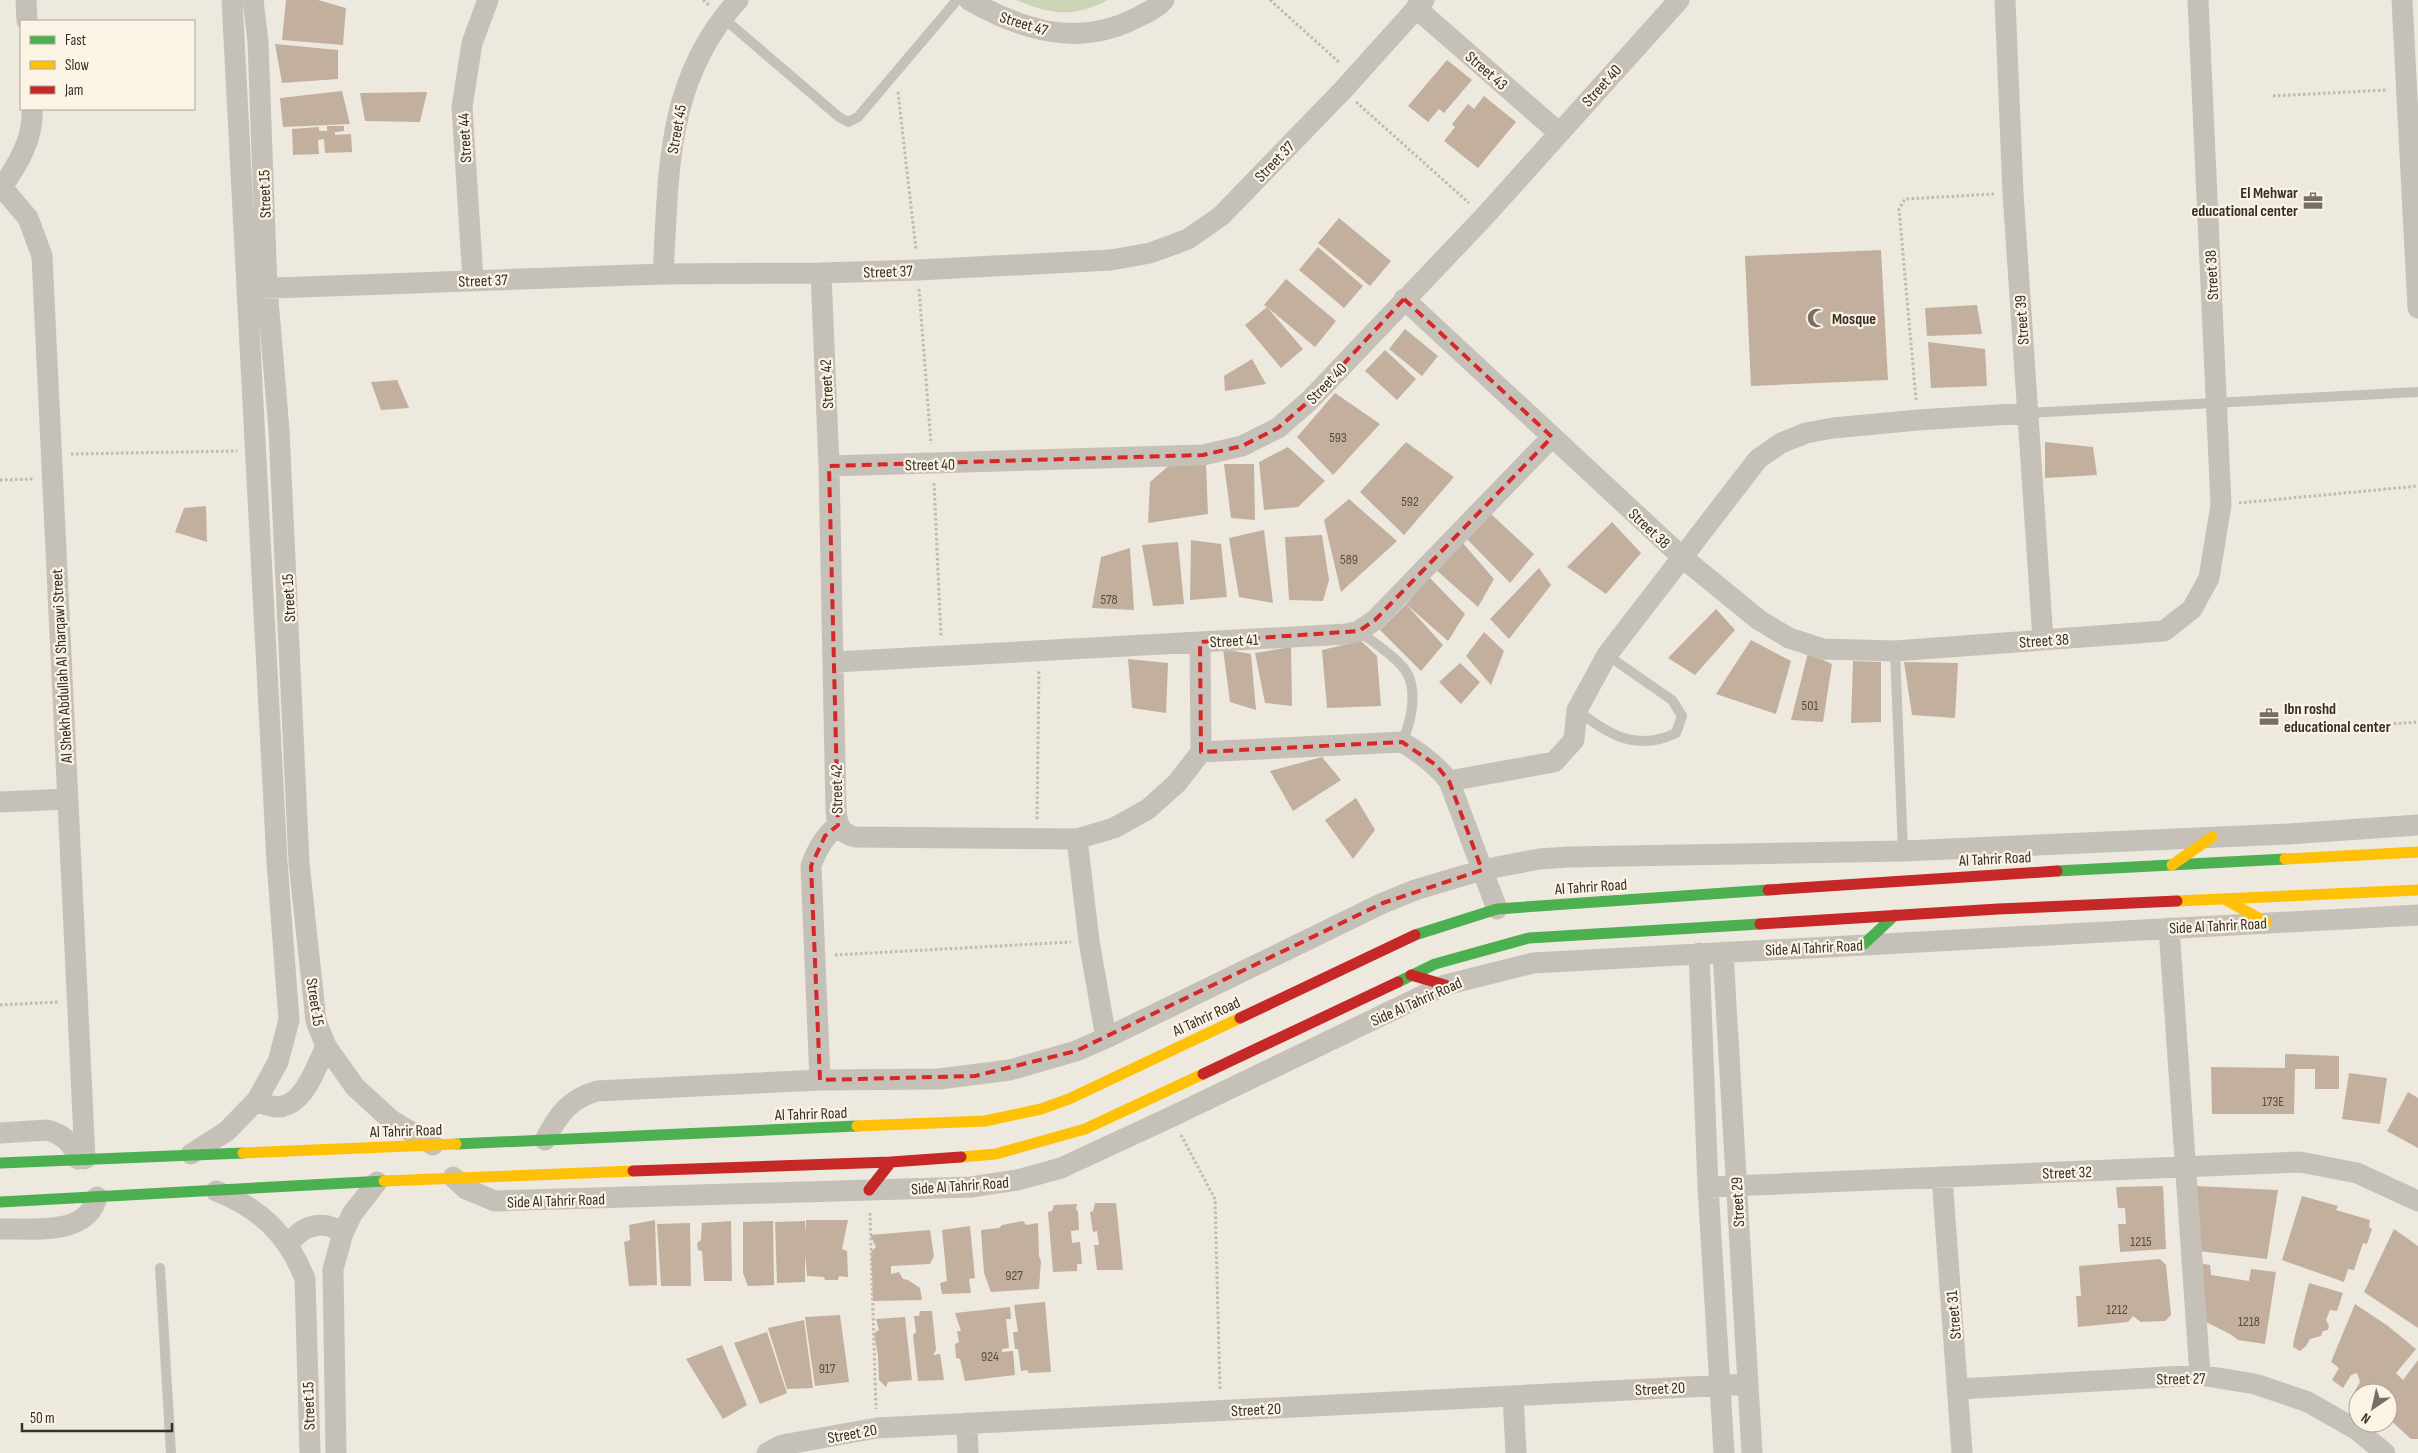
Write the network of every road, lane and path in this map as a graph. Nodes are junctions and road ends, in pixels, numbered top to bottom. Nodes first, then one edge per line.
1 (26, 0) edge
2 (232, 0) edge
3 (253, 0) edge
4 (488, 0) edge
5 (738, 0) edge
6 (957, 0) edge
7 (969, 0) edge
8 (1164, 0) edge
9 (1270, 0) edge
10 (1679, 0) edge
11 (2005, 0) edge
12 (2198, 0) edge
13 (2402, 0) edge
14 (1420, 4) edge
15 (722, 17) junction
16 (28, 20) edge
17 (896, 73) junction
18 (1349, 83) junction
19 (2410, 83) edge
20 (2273, 96) dead end
21 (32, 110) edge
22 (1558, 132) junction
23 (1, 186) edge
24 (2012, 193) junction
25 (1484, 216) junction
26 (2416, 237) edge
27 (918, 270) junction
28 (820, 273) junction
29 (663, 274) junction
30 (473, 280) junction
31 (258, 289) junction
32 (1404, 299) junction
33 (2418, 308) edge
34 (2418, 392) edge
35 (2218, 403) junction
36 (2028, 413) junction
37 (1918, 420) junction
38 (1552, 438) junction
39 (255, 451) junction
40 (51, 454) junction
41 (933, 464) junction
42 (829, 466) junction
43 (52, 479) junction
44 (0, 480) edge
45 (2418, 486) edge
46 (2221, 505) junction
47 (1683, 558) junction
48 (1359, 630) junction
49 (2043, 640) junction
50 (1200, 642) junction
51 (1039, 650) junction
52 (1895, 651) junction
53 (942, 655) junction
54 (1607, 655) junction
55 (835, 662) junction
56 (1577, 710) junction
57 (2418, 722) edge
58 (2324, 729) dead end
59 (1402, 742) junction
60 (1201, 752) junction
61 (1448, 781) junction
62 (68, 799) junction
63 (0, 802) edge
64 (838, 825) junction
65 (2418, 825) edge
66 (2212, 837) junction
67 (1036, 839) junction
68 (1077, 839) junction
69 (1903, 851) junction
70 (2418, 852) edge
71 (2172, 865) junction
72 (1482, 870) junction
73 (2075, 870) junction
74 (1997, 874) junction
75 (2066, 881) dead end
76 (2008, 884) dead end
77 (2418, 890) edge
78 (2065, 895) dead end
79 (2009, 898) dead end
80 (2224, 899) junction
81 (2071, 906) junction
82 (1497, 909) junction
83 (1998, 909) junction
84 (1895, 915) junction
85 (2418, 915) edge
86 (2266, 922) junction
87 (2169, 928) junction
88 (1089, 941) junction
89 (1864, 944) junction
90 (1723, 952) junction
91 (1700, 953) junction
92 (814, 956) junction
93 (1411, 975) junction
94 (1445, 985) junction
95 (77, 1001) junction
96 (0, 1005) edge
97 (1106, 1038) junction
98 (326, 1046) junction
99 (820, 1080) junction
100 (257, 1100) junction
101 (1171, 1118) junction
102 (795, 1130) junction
103 (724, 1132) junction
104 (0, 1133) edge
105 (545, 1140) junction
106 (734, 1141) dead end
107 (790, 1142) dead end
108 (434, 1145) junction
109 (190, 1155) junction
110 (737, 1155) dead end
111 (793, 1156) dead end
112 (82, 1159) junction
113 (891, 1162) junction
114 (0, 1163) edge
115 (802, 1165) junction
116 (2184, 1167) junction
117 (721, 1168) junction
118 (453, 1177) junction
119 (1942, 1177) junction
120 (377, 1182) junction
121 (1736, 1186) junction
122 (1708, 1187) junction
123 (869, 1190) junction
124 (216, 1191) junction
125 (97, 1197) junction
126 (2418, 1200) edge
127 (0, 1202) edge
128 (0, 1229) edge
129 (343, 1233) junction
130 (289, 1245) junction
131 (160, 1268) dead end
132 (2200, 1375) junction
133 (1748, 1384) junction
134 (1720, 1385) junction
135 (1959, 1389) junction
136 (1513, 1396) junction
137 (1221, 1411) junction
138 (967, 1423) junction
139 (877, 1428) junction
140 (171, 1453) edge
141 (310, 1453) edge
142 (336, 1453) edge
143 (767, 1453) edge
144 (968, 1453) edge
145 (1516, 1453) edge
146 (1724, 1453) edge
147 (1752, 1453) edge
148 (1962, 1453) edge
149 (2385, 1453) edge

1 - 16 street
2 - 31 street, Street 15
3 - 31 street, Street 15
4 - 30 street, Street 44
5 - 15 street, Street 45
6 - 17 lane
7 - 8 street, Street 47
9 - 18 path
10 - 22 street, Street 40
11 - 24 street, Street 39
12 - 35 street, Street 38
13 - 19 street
14 - 18 street, Street 37
14 - 22 street, Street 43
15 - 17 lane
15 - 29 street, Street 45
17 - 27 path
18 - 25 path
18 - 27 street, Street 37
19 - 20 path
19 - 26 street
21 - 23 street
22 - 25 street, Street 40
23 - 40 street, Al Shekh Abdullah Al Sharqawi Street
24 - 36 street, Street 39
24 - 37 path
25 - 32 street, Street 40
26 - 33 street
27 - 28 street, Street 37
27 - 41 path
28 - 29 street, Street 37
28 - 42 street, Street 42
29 - 30 street, Street 37
30 - 31 street, Street 37
31 - 39 street, Street 15
31 - 98 street, Street 15
32 - 38 street, Street 38
32 - 41 street, Street 40
34 - 35 lane
35 - 36 lane
35 - 46 street, Street 38
36 - 37 street
36 - 49 street, Street 39
37 - 47 street
38 - 47 street, Street 38
38 - 48 street, Street 41
39 - 40 path
39 - 100 street, Street 15
40 - 43 street, Al Shekh Abdullah Al Sharqawi Street
41 - 42 street, Street 40
41 - 53 path
42 - 55 street, Street 42
43 - 44 path
43 - 62 street, Al Shekh Abdullah Al Sharqawi Street
45 - 46 path
46 - 49 street, Street 38
47 - 52 street, Street 38
47 - 54 street
48 - 50 street, Street 41
48 - 59 lane
49 - 52 street, Street 38
50 - 51 street, Street 41
50 - 60 street
51 - 53 street, Street 41
51 - 67 path
52 - 69 lane
53 - 55 street, Street 41
54 - 56 street
54 - 56 lane
55 - 64 street, Street 42
56 - 61 street
57 - 58 path
59 - 60 street
59 - 61 street
60 - 68 street, Street 42
61 - 72 street
62 - 63 street
62 - 95 street, Al Shekh Abdullah Al Sharqawi Street
64 - 67 street, Street 42
64 - 92 street
65 - 66 street
66 - 69 street
66 - 71 street
67 - 68 street, Street 42
68 - 88 street
69 - 72 street
70 - 71 street, Al Tahrir Road
71 - 73 street, Al Tahrir Road
72 - 82 street
72 - 97 street
73 - 74 street, Al Tahrir Road
73 - 75 street
74 - 76 street
74 - 82 street, Al Tahrir Road
77 - 80 street
78 - 81 street
79 - 83 street
80 - 81 street
80 - 86 street
81 - 83 street
82 - 102 street, Al Tahrir Road
83 - 84 street
84 - 89 street
84 - 93 street
85 - 86 street, Side Al Tahrir Road
86 - 87 street, Side Al Tahrir Road
87 - 89 street, Side Al Tahrir Road
87 - 116 street
88 - 92 path
88 - 97 street
89 - 90 street, Side Al Tahrir Road
90 - 91 street, Side Al Tahrir Road
90 - 121 street, Street 29
91 - 94 street, Side Al Tahrir Road
91 - 122 street, Street 29
92 - 99 street
93 - 94 street
93 - 113 street
94 - 101 street, Side Al Tahrir Road
95 - 96 path
95 - 112 street, Al Shekh Abdullah Al Sharqawi Street
97 - 99 street
98 - 100 street
98 - 108 street, Street 15
99 - 105 street
100 - 109 street, Street 15
101 - 123 street, Side Al Tahrir Road
101 - 137 path
102 - 103 street, Al Tahrir Road
102 - 107 street
103 - 105 street, Al Tahrir Road
103 - 106 street
104 - 112 street
105 - 108 street, Al Tahrir Road
108 - 109 street, Al Tahrir Road
109 - 112 street, Al Tahrir Road
110 - 117 street
111 - 115 street
112 - 114 street, Al Tahrir Road
113 - 115 street
113 - 123 street
115 - 117 street
116 - 119 street, Street 32
116 - 126 street, Street 32
116 - 132 street
117 - 118 street
118 - 120 street
118 - 123 street, Side Al Tahrir Road
119 - 121 street, Street 32
119 - 135 street, Street 31
120 - 124 street
120 - 129 street, Street 15
121 - 122 street, Street 32
121 - 133 street, Street 29
122 - 134 street, Street 29
123 - 139 path
124 - 125 street
124 - 130 street, Street 15
125 - 127 street
125 - 128 street
129 - 130 street
129 - 142 street, Street 15
130 - 141 street, Street 15
131 - 140 lane
132 - 135 street, Street 27
132 - 149 street, Street 27
133 - 134 street, Street 20
133 - 147 street, Street 29
134 - 136 street, Street 20
134 - 146 street, Street 29
135 - 148 street, Street 31
136 - 137 street, Street 20
136 - 145 street
137 - 138 street, Street 20
138 - 139 street, Street 20
138 - 144 street
139 - 143 street, Street 20

